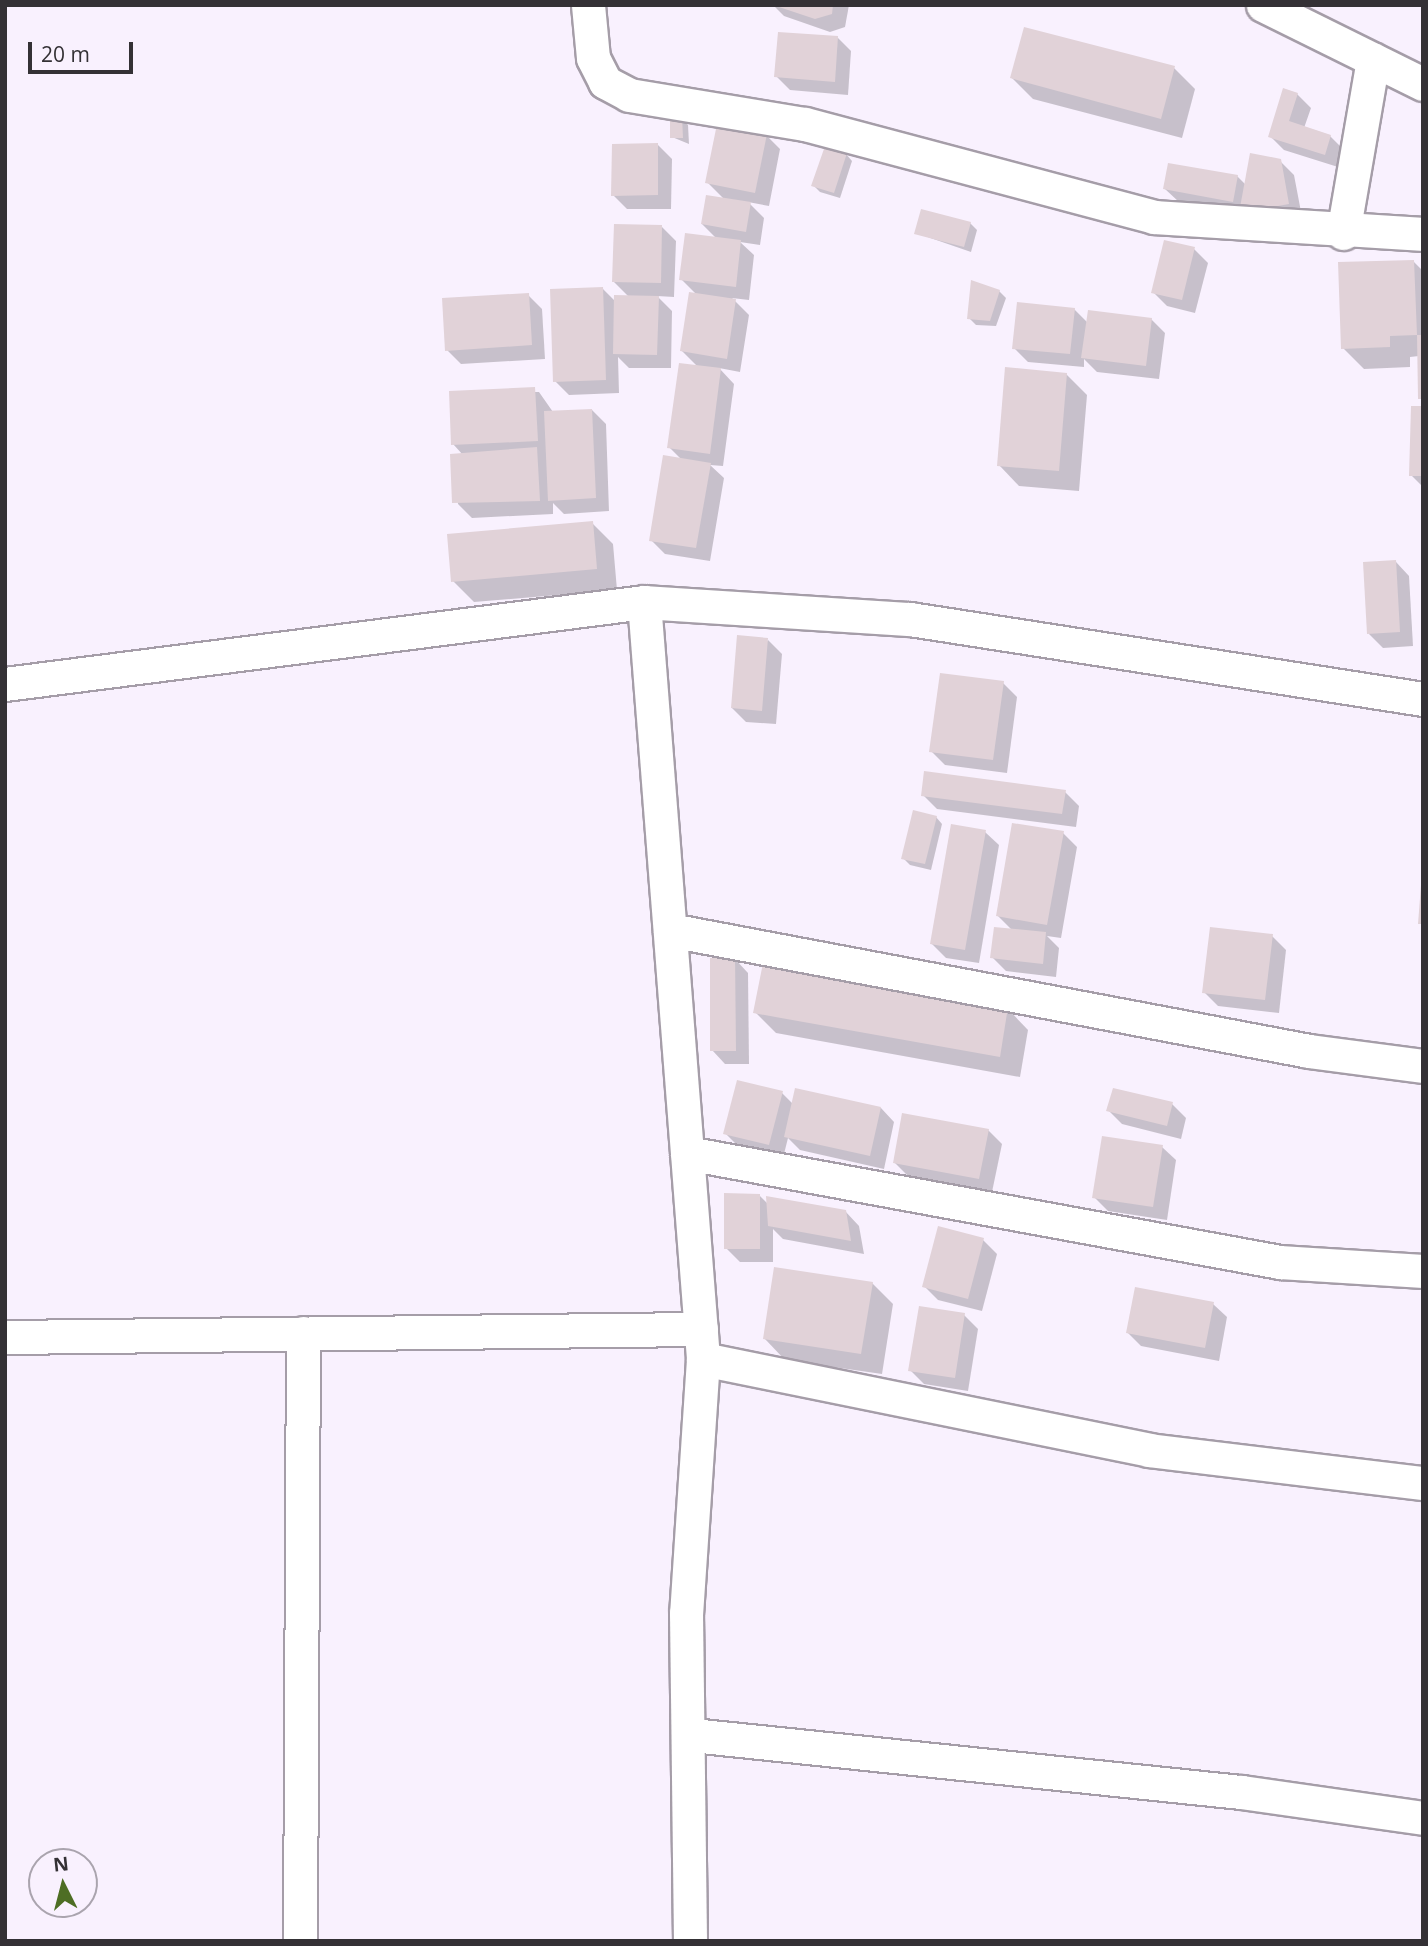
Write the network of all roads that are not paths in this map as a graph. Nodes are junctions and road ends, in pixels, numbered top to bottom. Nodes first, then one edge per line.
1 (588, 5) edge
2 (1263, 5) edge
3 (1373, 60) junction
4 (1423, 84) edge
5 (1343, 233) junction
6 (1423, 234) edge
7 (644, 602) junction
8 (5, 684) edge
9 (1423, 699) edge
10 (670, 930) junction
11 (1423, 1066) edge
12 (687, 1153) junction
13 (1423, 1270) edge
14 (303, 1333) junction
15 (5, 1337) edge
16 (702, 1344) junction
17 (1423, 1483) edge
18 (692, 1735) junction
19 (1423, 1818) edge
20 (300, 1941) edge
21 (690, 1941) edge

1 - 5 street
2 - 3 street
3 - 4 street
3 - 5 street
5 - 6 street
7 - 8 street
7 - 9 street
7 - 10 street
10 - 11 street
10 - 12 street
12 - 13 street
12 - 16 street
14 - 15 street
14 - 16 street
14 - 20 street
16 - 17 street
16 - 18 street
18 - 19 street
18 - 21 street

